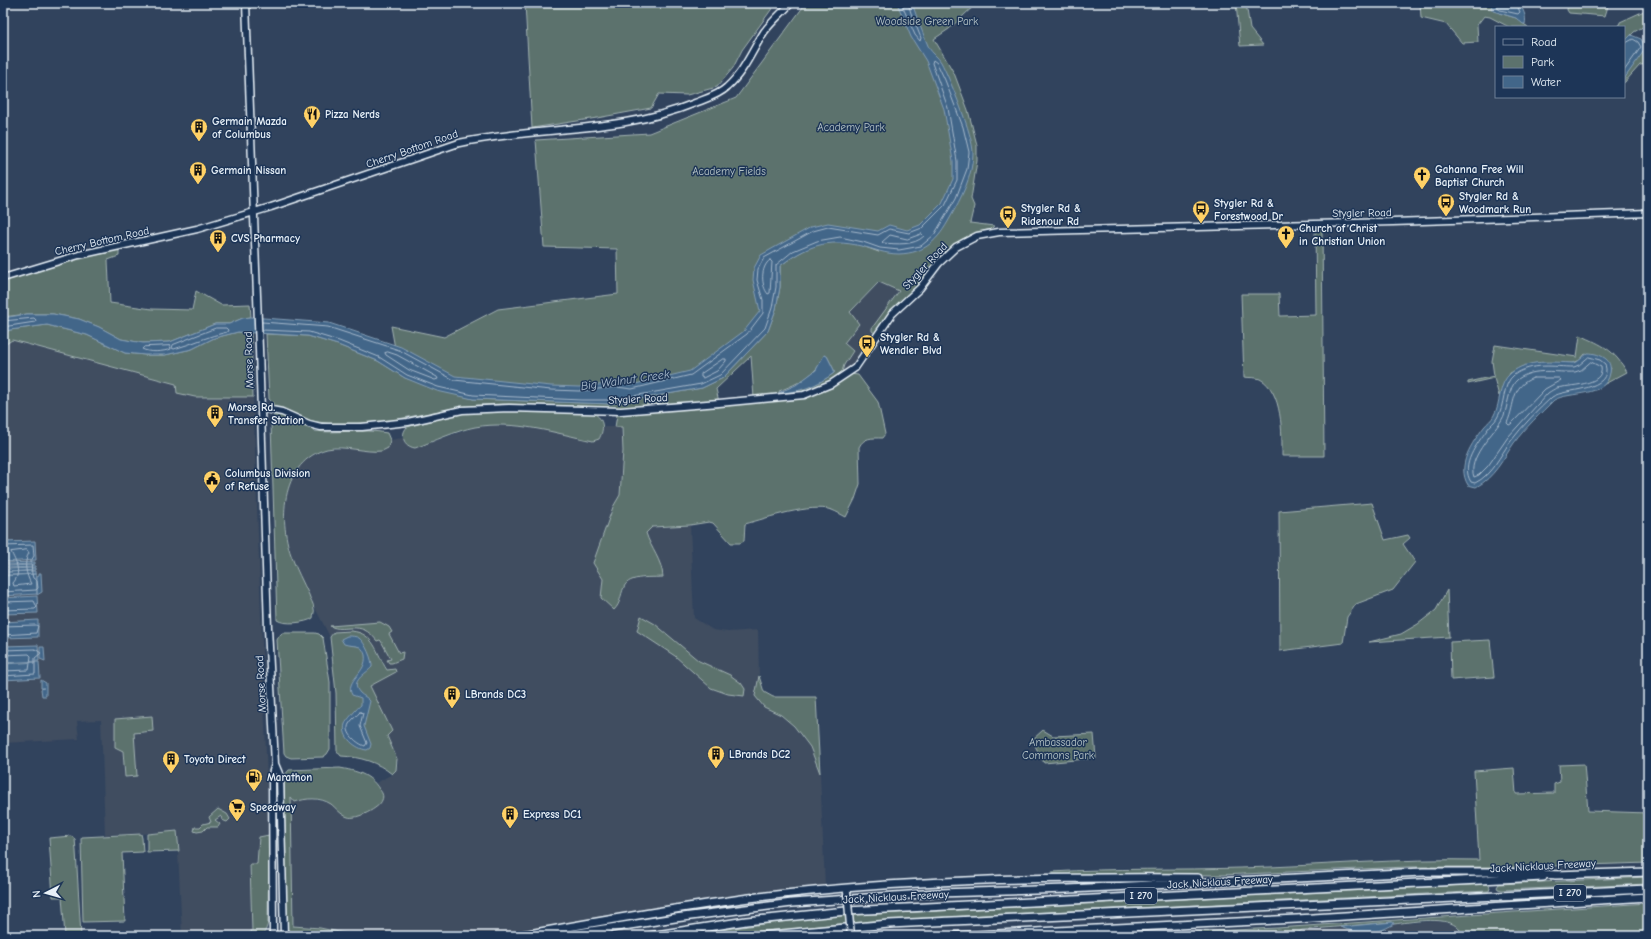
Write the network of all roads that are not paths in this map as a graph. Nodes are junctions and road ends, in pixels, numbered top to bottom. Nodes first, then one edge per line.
1 (246, 3) edge
2 (791, 3) edge
3 (254, 212) junction
4 (1648, 213) edge
5 (3, 278) edge
6 (261, 408) junction
7 (275, 764) junction
8 (1648, 872) edge
9 (1559, 875) junction
10 (1252, 880) junction
11 (1648, 889) edge
12 (846, 890) junction
13 (1648, 897) edge
14 (1297, 919) junction
15 (273, 936) edge
16 (284, 936) edge
17 (517, 936) edge
18 (559, 936) edge
19 (650, 936) edge
20 (760, 936) edge
21 (851, 936) edge
22 (956, 936) edge
23 (1057, 936) edge

1 - 3 main road, Morse Road
2 - 3 main road, Cherry Bottom Road
3 - 5 main road, Cherry Bottom Road
3 - 6 main road, Morse Road
4 - 6 main road, Stygler Road
6 - 7 main road, Morse Road
7 - 15 main road, Morse Road
7 - 16 main road, Morse Road
8 - 9 highway, Jack Nicklaus Freeway / I 270
9 - 10 highway
9 - 19 highway, Jack Nicklaus Freeway / I 270
10 - 12 highway
10 - 18 highway
11 - 20 highway, I 270
12 - 17 highway
12 - 21 main road, bridge
13 - 14 highway
14 - 22 highway
14 - 23 highway

